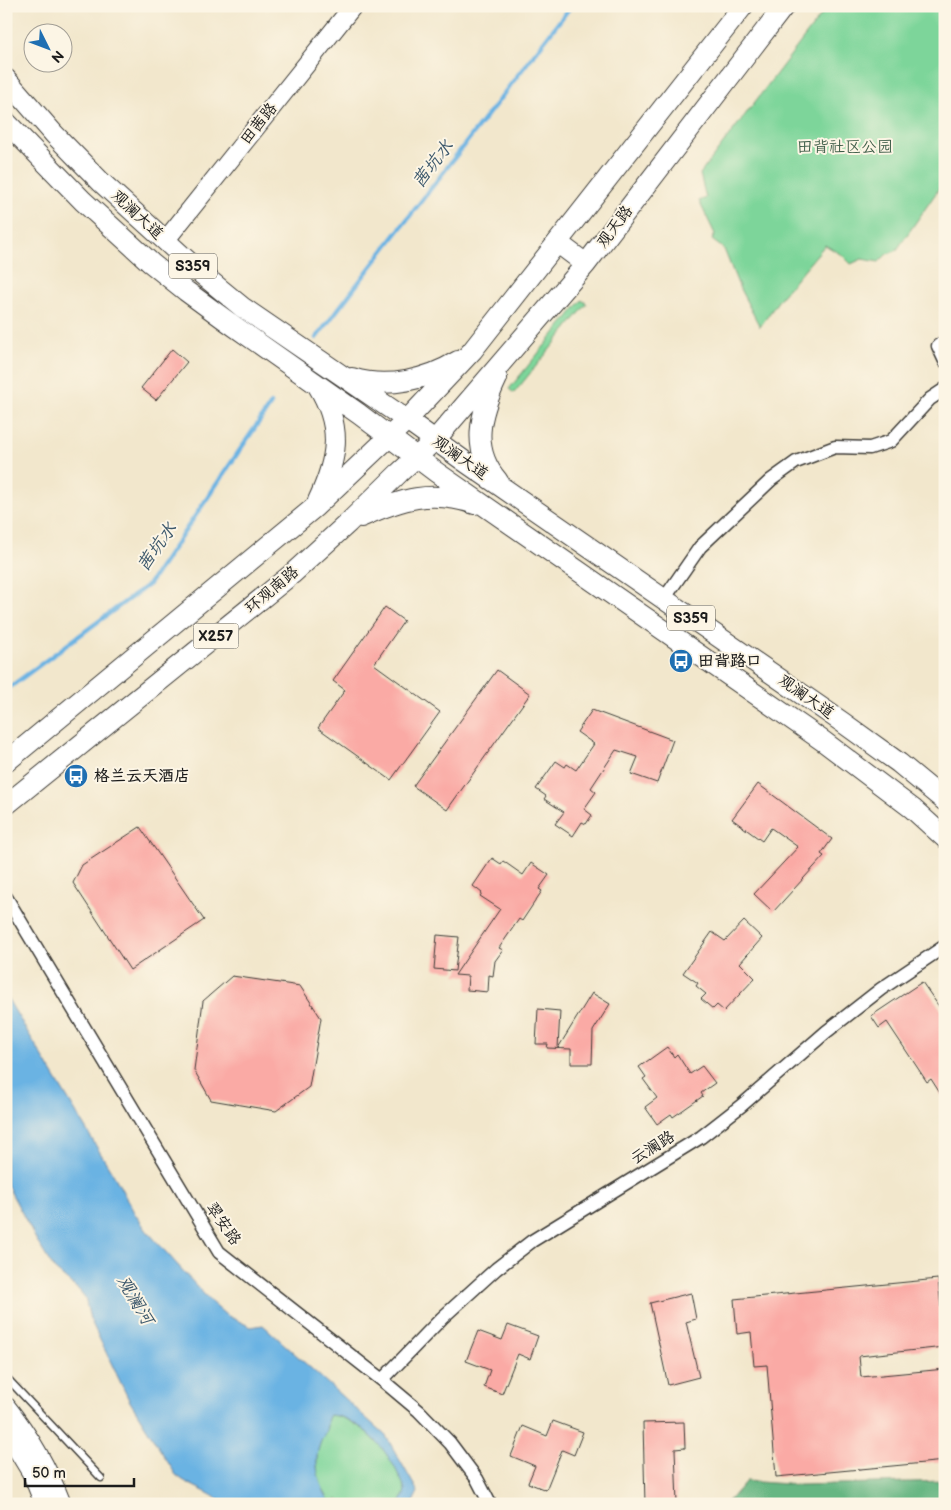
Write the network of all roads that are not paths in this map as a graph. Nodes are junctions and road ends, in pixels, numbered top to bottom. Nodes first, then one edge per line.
1 (353, 6) edge
2 (743, 6) edge
3 (784, 6) edge
4 (6, 79) edge
5 (6, 122) edge
6 (165, 241) junction
7 (558, 243) junction
8 (586, 264) junction
9 (945, 341) edge
10 (512, 351) junction
11 (472, 352) junction
12 (945, 361) edge
13 (338, 373) junction
14 (316, 382) junction
15 (945, 389) edge
16 (407, 420) junction
17 (389, 438) junction
18 (435, 440) junction
19 (416, 457) junction
20 (506, 490) junction
21 (315, 507) junction
22 (486, 507) junction
23 (348, 524) junction
24 (664, 600) junction
25 (6, 762) edge
26 (945, 801) edge
27 (6, 805) edge
28 (945, 838) edge
29 (6, 897) edge
30 (945, 946) edge
31 (6, 1377) edge
32 (382, 1380) junction
33 (6, 1406) edge
34 (6, 1431) edge
35 (101, 1478) dead end
36 (44, 1504) edge
37 (62, 1504) edge
38 (490, 1504) edge

1 - 6 street, 田茜路
2 - 7 main road
3 - 8 main road, 观天路
4 - 6 main road, 观澜大道 / S359
5 - 14 main road, 观澜大道 / S359
6 - 13 main road, 观澜大道 / S359
7 - 8 main road
7 - 11 main road
8 - 10 main road, 观天路
9 - 12 street
10 - 18 main road, 观天路
10 - 20 main road
11 - 13 main road
11 - 16 main road
13 - 16 main road, 观澜大道 / S359
14 - 17 main road, 观澜大道 / S359
14 - 21 main road
15 - 24 street
16 - 17 main road, X257
16 - 18 main road, 观澜大道 / S359
17 - 19 main road, 观澜大道 / S359
17 - 21 main road, X257
18 - 19 main road, 环观南路 / X257
18 - 20 main road, 观澜大道 / S359
19 - 22 main road, 观澜大道 / S359
19 - 23 main road, 环观南路 / X257
20 - 24 main road, 观澜大道 / S359
21 - 25 main road, X257
22 - 23 main road
22 - 28 main road, 观澜大道 / S359
23 - 27 main road, 环观南路 / X257
24 - 26 main road, 观澜大道 / S359
29 - 32 street, 翠安路
30 - 32 street, 云澜路
31 - 35 lane
32 - 38 street, 翠安路
33 - 37 street
34 - 36 street

